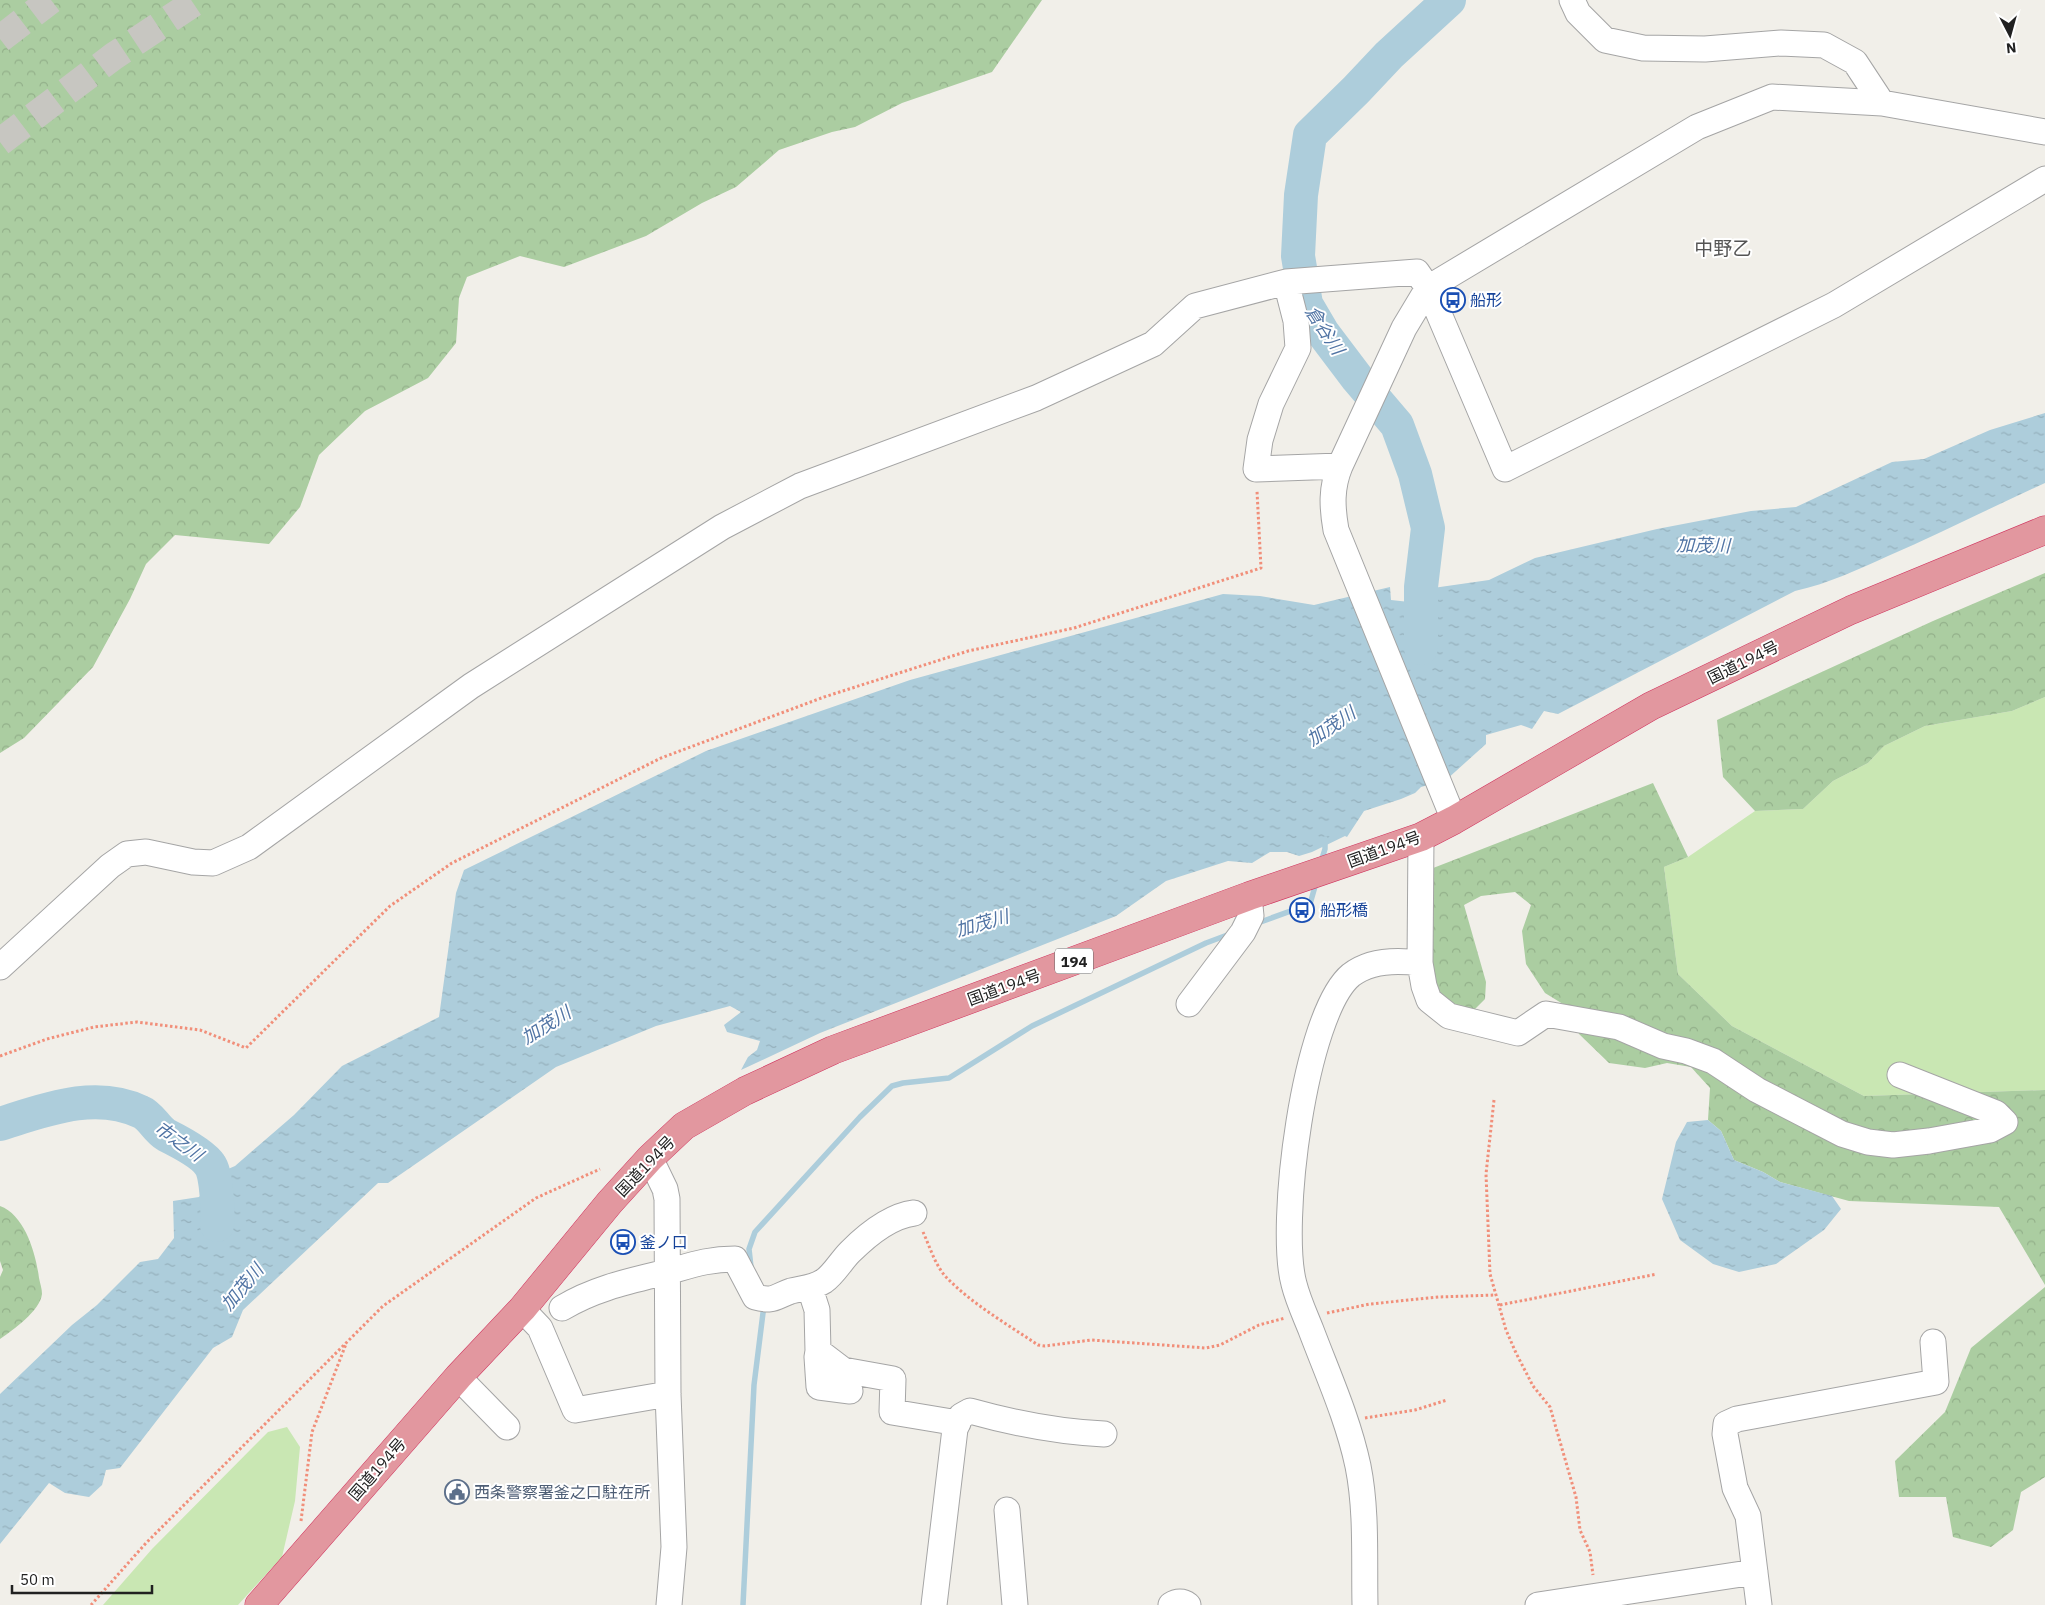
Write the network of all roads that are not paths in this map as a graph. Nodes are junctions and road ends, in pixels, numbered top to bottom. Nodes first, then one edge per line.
1 (1572, 0) edge
2 (1882, 103) junction
3 (2045, 132) edge
4 (2045, 179) edge
5 (1286, 282) junction
6 (1428, 288) junction
7 (1340, 466) junction
8 (2045, 530) edge
9 (1451, 812) junction
10 (1421, 837) junction
11 (1249, 896) junction
12 (1420, 963) junction
13 (0, 967) edge
14 (1189, 1004) dead end
15 (1900, 1075) dead end
16 (650, 1158) junction
17 (914, 1213) road end
18 (667, 1272) junction
19 (810, 1288) junction
20 (562, 1308) dead end
21 (522, 1309) junction
22 (1933, 1342) dead end
23 (818, 1352) junction
24 (458, 1377) junction
25 (850, 1391) dead end
26 (668, 1394) junction
27 (958, 1423) junction
28 (507, 1427) dead end
29 (1104, 1434) dead end
30 (1007, 1510) dead end
31 (1755, 1572) junction
32 (258, 1605) edge
33 (669, 1605) edge
34 (934, 1605) edge
35 (1015, 1605) edge
36 (1171, 1605) edge
37 (1188, 1605) edge
38 (1365, 1605) edge
39 (1538, 1605) edge
40 (1759, 1605) edge

1 - 2 street
2 - 3 street
2 - 6 street
4 - 6 street
5 - 6 street
5 - 7 street
5 - 13 street
6 - 7 street
7 - 9 street
8 - 9 highway, 国道194号 / 194
9 - 10 highway, 国道194号 / 194
10 - 11 highway, 国道194号 / 194
10 - 12 street
11 - 14 street
11 - 16 highway, 国道194号 / 194
12 - 15 street
12 - 38 street
16 - 18 street
16 - 21 highway, 国道194号 / 194
17 - 19 street
18 - 19 street
18 - 20 street
18 - 26 street
19 - 23 street
21 - 24 highway, 国道194号 / 194
21 - 26 street
22 - 31 street
23 - 25 street
23 - 27 street
24 - 28 street
24 - 32 highway, 国道194号 / 194
26 - 33 street
27 - 29 street
27 - 34 street
30 - 35 street
31 - 39 street
31 - 40 street
36 - 37 street

